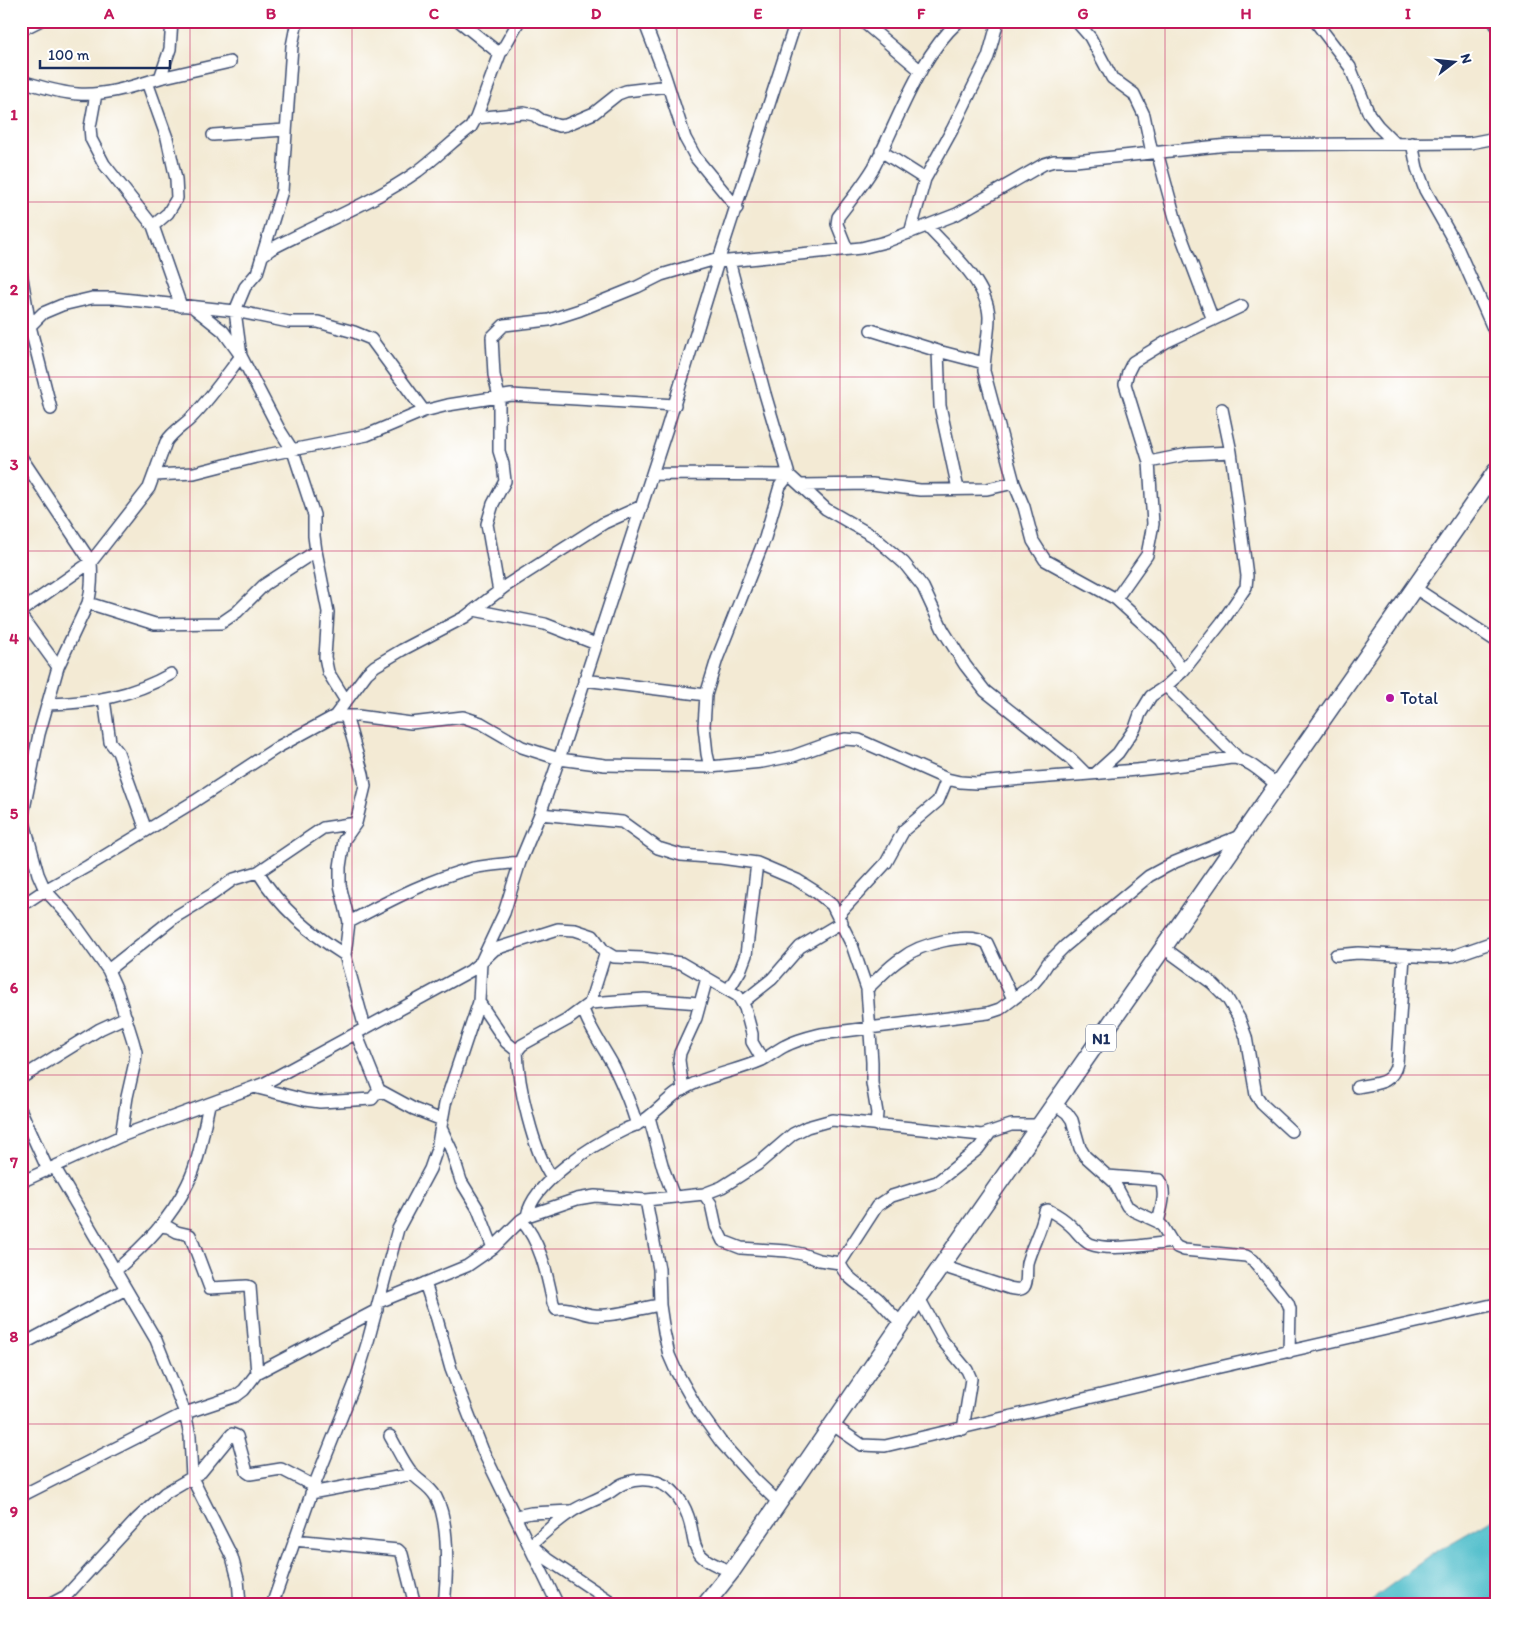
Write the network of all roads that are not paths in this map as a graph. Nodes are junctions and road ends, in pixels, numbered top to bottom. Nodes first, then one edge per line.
1 (39, 21) edge
2 (172, 21) edge
3 (298, 21) edge
4 (459, 21) edge
5 (520, 21) edge
6 (644, 21) edge
7 (796, 21) edge
8 (862, 21) edge
9 (959, 21) edge
10 (998, 21) edge
11 (1076, 21) edge
12 (1315, 21) edge
13 (1494, 21) edge
14 (1496, 25) edge
15 (21, 30) edge
16 (500, 54) junction
17 (230, 62) dead end
18 (921, 71) junction
19 (160, 78) junction
20 (21, 82) edge
21 (147, 82) junction
22 (668, 86) junction
23 (96, 94) junction
24 (476, 118) junction
25 (285, 130) junction
26 (213, 135) dead end
27 (1496, 138) edge
28 (1395, 143) junction
29 (1412, 143) junction
30 (881, 151) junction
31 (1155, 153) junction
32 (925, 179) junction
33 (737, 208) junction
34 (152, 226) junction
35 (927, 226) junction
36 (910, 233) junction
37 (847, 249) junction
38 (263, 255) junction
39 (722, 260) junction
40 (21, 274) edge
41 (181, 306) junction
42 (1242, 306) dead end
43 (193, 307) junction
44 (235, 310) junction
45 (1213, 320) junction
46 (26, 328) edge
47 (872, 330) dead end
48 (1496, 335) edge
49 (938, 351) junction
50 (241, 356) junction
51 (984, 363) junction
52 (499, 397) junction
53 (674, 405) junction
54 (51, 409) dead end
55 (1222, 410) dead end
56 (424, 411) junction
57 (293, 451) junction
58 (1231, 452) junction
59 (21, 457) edge
60 (1149, 462) junction
61 (1495, 473) edge
62 (652, 474) junction
63 (155, 475) junction
64 (789, 475) junction
65 (1014, 483) junction
66 (801, 485) junction
67 (958, 489) junction
68 (642, 506) junction
69 (316, 551) junction
70 (91, 562) junction
71 (1414, 588) junction
72 (499, 592) junction
73 (1116, 599) junction
74 (88, 603) junction
75 (474, 610) junction
76 (21, 611) edge
77 (21, 616) edge
78 (1496, 641) edge
79 (596, 644) junction
80 (58, 668) junction
81 (1183, 671) junction
82 (171, 674) dead end
83 (584, 680) junction
84 (1166, 686) junction
85 (706, 695) junction
86 (104, 699) junction
87 (346, 701) junction
88 (48, 704) junction
89 (341, 716) junction
90 (1118, 753) junction
91 (1238, 758) junction
92 (559, 759) junction
93 (710, 766) junction
94 (1124, 771) junction
95 (1090, 773) junction
96 (947, 778) junction
97 (1277, 785) junction
98 (22, 812) edge
99 (540, 814) junction
100 (356, 823) junction
101 (146, 830) junction
102 (1243, 834) junction
103 (520, 862) junction
104 (756, 863) junction
105 (258, 872) junction
106 (45, 890) junction
107 (21, 906) edge
108 (840, 919) junction
109 (349, 922) junction
110 (1496, 941) edge
111 (1164, 948) junction
112 (606, 952) junction
113 (345, 955) junction
114 (1336, 955) dead end
115 (1404, 956) junction
116 (481, 962) junction
117 (108, 970) junction
118 (707, 978) junction
119 (729, 989) junction
120 (867, 990) junction
121 (1013, 1000) junction
122 (479, 1002) junction
123 (743, 1002) junction
124 (700, 1003) junction
125 (586, 1006) junction
126 (126, 1017) junction
127 (870, 1028) junction
128 (360, 1030) junction
129 (517, 1051) junction
130 (762, 1059) junction
131 (21, 1078) edge
132 (254, 1087) junction
133 (1357, 1087) dead end
134 (379, 1090) junction
135 (683, 1090) junction
136 (1055, 1104) junction
137 (209, 1105) junction
138 (21, 1112) edge
139 (649, 1117) junction
140 (442, 1125) junction
141 (637, 1125) junction
142 (876, 1125) junction
143 (1040, 1125) junction
144 (1291, 1131) dead end
145 (990, 1133) junction
146 (121, 1136) junction
147 (51, 1169) junction
148 (1107, 1176) junction
149 (552, 1178) junction
150 (21, 1182) edge
151 (704, 1194) junction
152 (674, 1197) junction
153 (646, 1200) junction
154 (524, 1218) junction
155 (1158, 1222) junction
156 (160, 1226) junction
157 (1172, 1242) junction
158 (493, 1248) junction
159 (840, 1263) junction
160 (942, 1266) junction
161 (115, 1271) junction
162 (425, 1284) junction
163 (126, 1289) junction
164 (919, 1298) junction
165 (1496, 1304) edge
166 (660, 1305) junction
167 (378, 1306) junction
168 (902, 1323) junction
169 (21, 1345) edge
170 (1289, 1352) junction
171 (257, 1373) junction
172 (185, 1413) junction
173 (832, 1425) junction
174 (963, 1428) junction
175 (390, 1436) dead end
176 (413, 1474) junction
177 (192, 1478) junction
178 (312, 1489) junction
179 (21, 1496) edge
180 (778, 1502) junction
181 (572, 1511) junction
182 (516, 1516) junction
183 (294, 1540) junction
184 (530, 1546) junction
185 (732, 1571) junction
186 (49, 1605) edge
187 (240, 1605) edge
188 (272, 1605) edge
189 (415, 1605) edge
190 (444, 1605) edge
191 (558, 1605) edge
192 (616, 1605) edge
193 (705, 1605) edge

1 - 15 street
2 - 19 street
3 - 25 street
4 - 16 street
5 - 16 street
6 - 22 street
7 - 33 street
8 - 18 street
9 - 18 street
10 - 32 street
11 - 31 street
12 - 28 street
13 - 14 street
16 - 24 street
17 - 19 street
18 - 30 street
19 - 21 street
20 - 23 street
21 - 23 street
21 - 34 street
22 - 24 street
22 - 33 street
23 - 34 street
24 - 38 street
25 - 26 street
25 - 38 street
27 - 29 street
28 - 29 street
28 - 31 street
29 - 48 street
30 - 32 street
30 - 37 street
31 - 35 street
31 - 45 street
32 - 36 street
33 - 39 street
34 - 41 street
35 - 36 street
35 - 51 street
36 - 37 street
37 - 39 street
38 - 44 street
39 - 52 street
39 - 53 street
39 - 64 street
40 - 46 street
41 - 43 street
41 - 46 street
42 - 45 street
43 - 44 street
43 - 50 street
44 - 50 street
44 - 56 street
45 - 60 street
46 - 54 street
47 - 49 street
49 - 51 street
49 - 67 street
50 - 57 street
50 - 63 street
51 - 65 street
52 - 53 street
52 - 56 street
52 - 72 street
53 - 62 street
55 - 58 street
56 - 57 street
57 - 63 street
57 - 69 street
58 - 60 street
58 - 81 street
59 - 70 street
60 - 73 street
61 - 71 highway, N1
62 - 64 street
62 - 68 street
63 - 70 street
64 - 66 street
64 - 85 street
65 - 67 street
65 - 73 street
66 - 67 street
66 - 95 street
68 - 72 street
68 - 79 street
69 - 74 street
69 - 87 street
70 - 74 street
70 - 76 street
71 - 78 street
71 - 97 highway, N1
72 - 75 street
73 - 81 street
74 - 80 street
75 - 79 street
75 - 87 street
77 - 80 street
79 - 83 street
80 - 88 street
81 - 84 street
82 - 86 street
83 - 85 street
83 - 92 street
84 - 90 street
84 - 91 street
85 - 93 street
86 - 88 street
86 - 101 street
87 - 89 street
88 - 98 street
89 - 92 street
89 - 100 street
89 - 101 street
90 - 94 street
90 - 95 street
91 - 94 street
91 - 97 street
92 - 93 street
92 - 99 street
93 - 96 street
94 - 95 street
95 - 96 street
96 - 108 street
97 - 102 highway, N1
98 - 106 street
99 - 103 street
99 - 104 street
100 - 105 street
100 - 109 street
101 - 106 street
102 - 111 highway, N1
102 - 121 street
103 - 109 street
103 - 116 street
104 - 108 street
104 - 119 street
105 - 113 street
105 - 117 street
106 - 107 street
106 - 117 street
108 - 120 street
108 - 123 street
109 - 113 street
110 - 115 street
111 - 136 highway, N1
111 - 144 street
112 - 116 street
112 - 118 street
112 - 125 street
113 - 128 street
114 - 115 street
115 - 133 street
116 - 122 street
116 - 128 street
117 - 126 street
118 - 119 street
118 - 124 street
119 - 123 street
120 - 121 street
120 - 127 street
121 - 127 street
122 - 129 street
122 - 140 street
123 - 130 street
124 - 125 street
124 - 135 street
125 - 129 street
125 - 141 street
126 - 131 street
126 - 146 street
127 - 130 street
127 - 142 street
128 - 132 street
128 - 134 street
129 - 149 street
130 - 135 street
132 - 134 street
132 - 137 street
134 - 140 street
135 - 139 street
136 - 143 highway, N1
136 - 148 street
137 - 146 street
137 - 156 street
138 - 147 street
139 - 141 street
139 - 152 street
140 - 158 street
140 - 167 street
141 - 149 street
142 - 145 street
142 - 151 street
143 - 145 street
143 - 160 highway, N1
145 - 159 street
146 - 147 street
147 - 150 street
147 - 161 street
148 - 155 street
148 - 155 street
149 - 154 street
151 - 152 street
151 - 159 street
152 - 153 street
153 - 154 street
153 - 166 street
154 - 158 street
154 - 166 street
155 - 157 street
156 - 161 street
156 - 171 street
157 - 160 street
157 - 170 street
158 - 162 street
159 - 168 street
160 - 164 highway, N1
161 - 163 street
162 - 167 street
162 - 182 street
163 - 169 street
163 - 172 street
164 - 168 highway, N1
164 - 174 street
165 - 170 street
166 - 180 street
167 - 171 street
167 - 178 street
168 - 173 highway, N1
170 - 174 street
171 - 172 street
172 - 177 street
172 - 179 street
173 - 174 street
173 - 180 highway, N1
175 - 176 street
176 - 178 street
176 - 190 street
177 - 178 street
177 - 186 street
177 - 187 street
178 - 183 street
180 - 185 highway, N1
181 - 182 street
181 - 184 street
181 - 185 street
182 - 184 street
183 - 188 street
183 - 189 street
184 - 191 street
184 - 192 street
185 - 193 highway, N1

